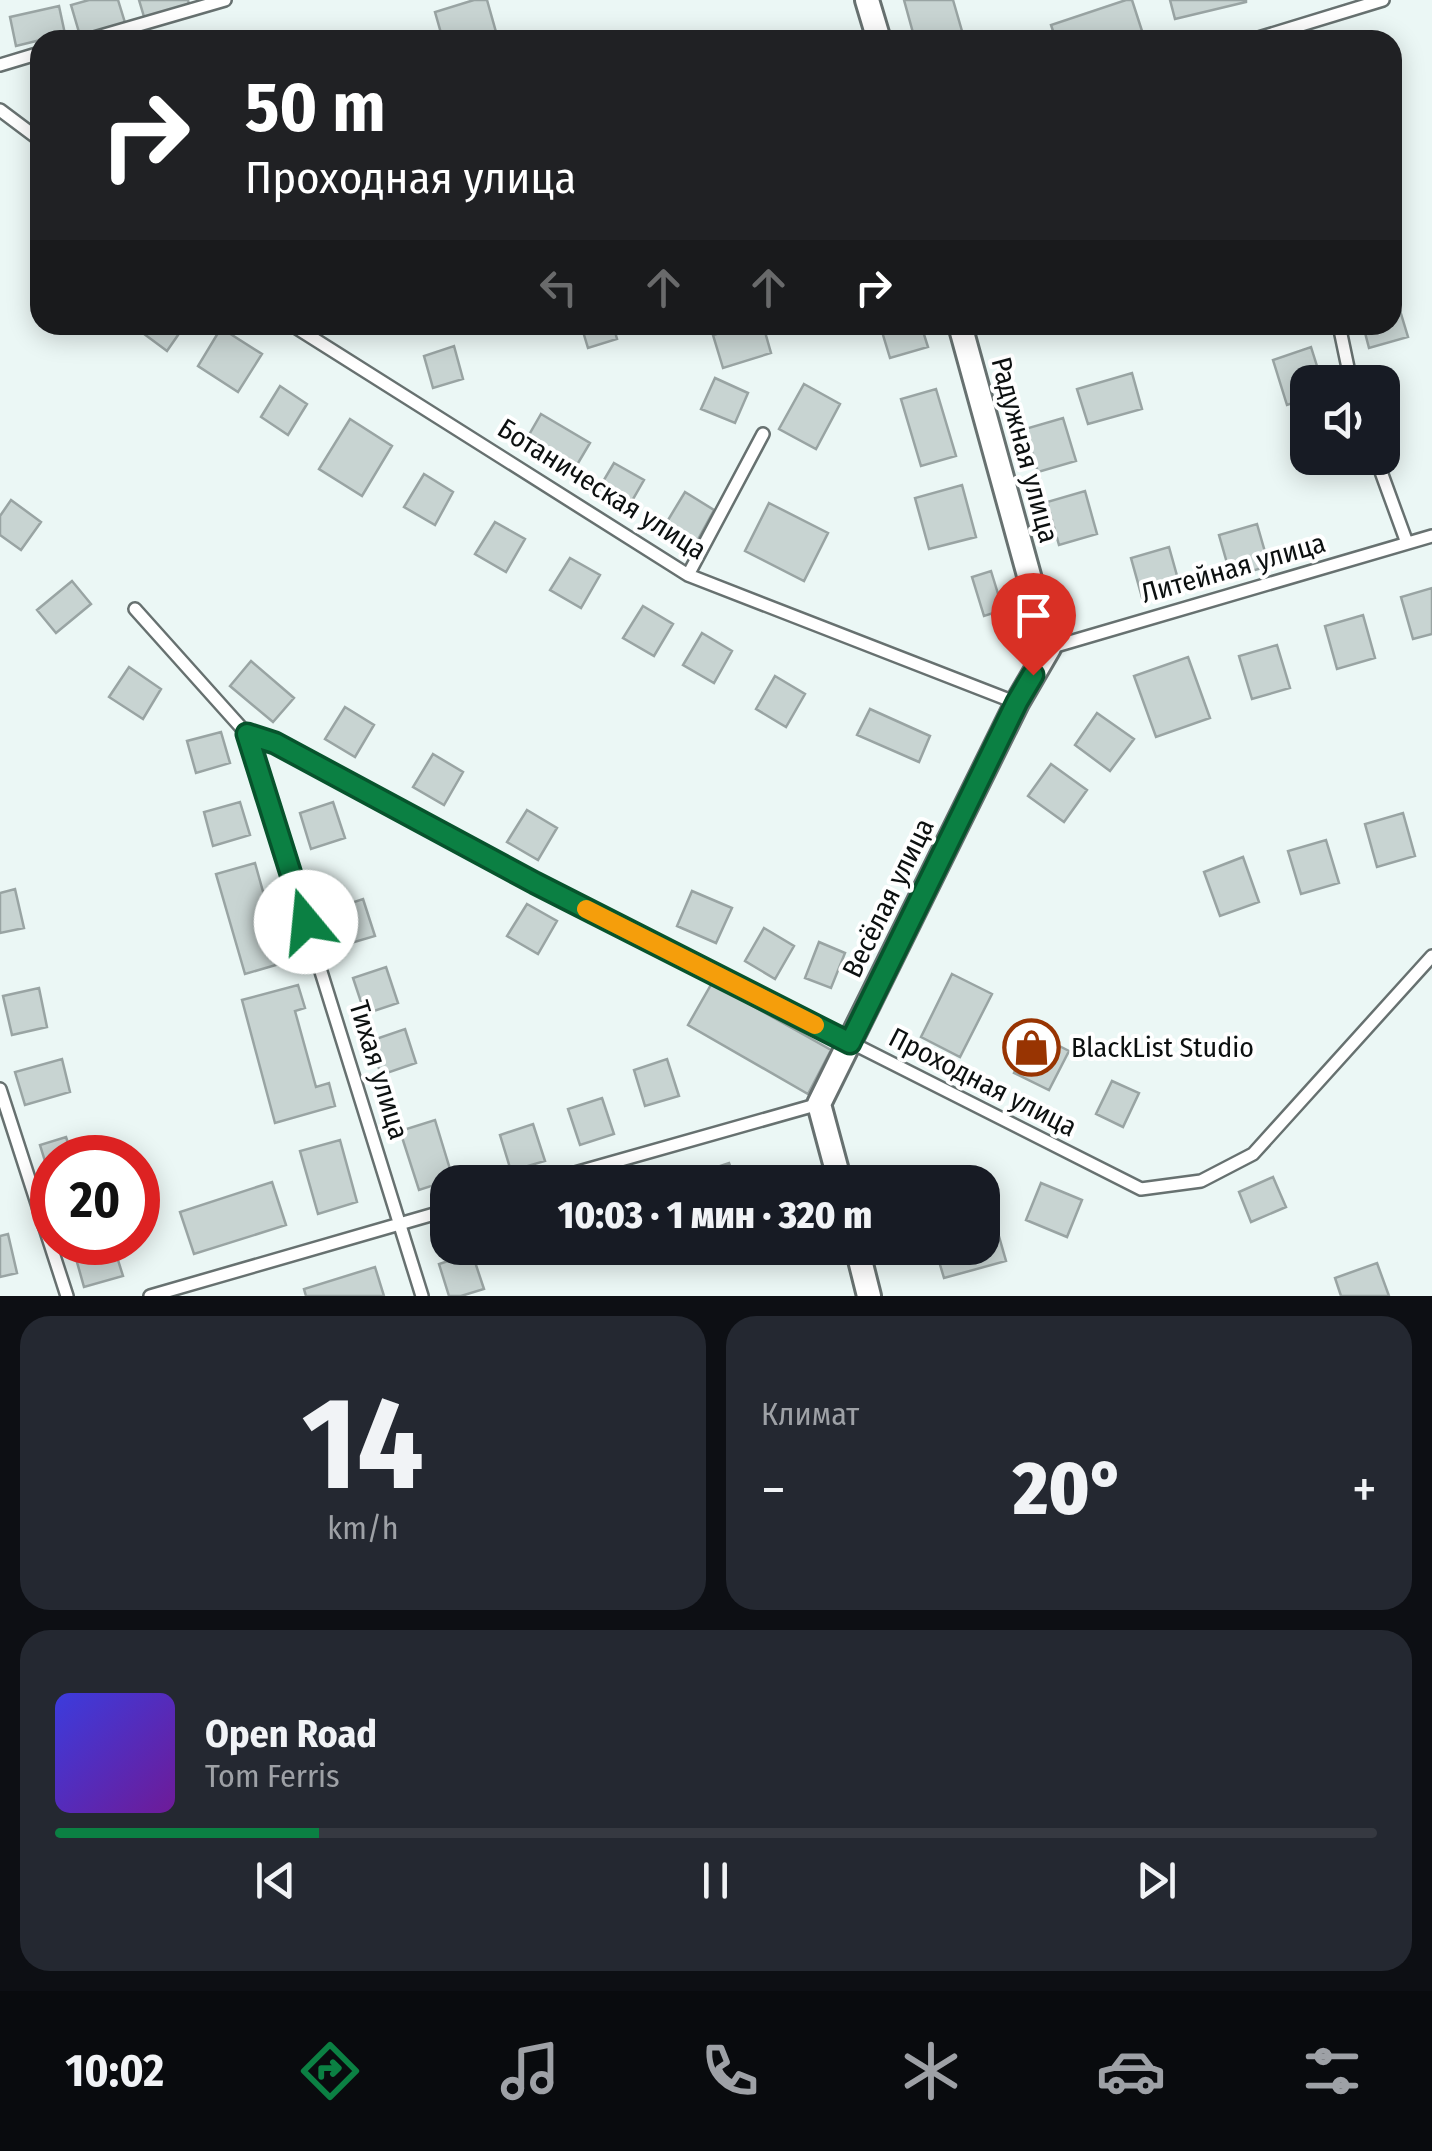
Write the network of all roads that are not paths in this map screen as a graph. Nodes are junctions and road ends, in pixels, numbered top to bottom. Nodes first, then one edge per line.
1 (225, 0) edge
2 (867, 0) edge
3 (1383, 0) edge
4 (122, 30) edge
5 (876, 30) edge
6 (1287, 30) edge
7 (30, 57) edge
8 (0, 65) edge
9 (0, 110) edge
10 (30, 132) edge
11 (308, 335) edge
12 (963, 335) edge
13 (1341, 335) edge
14 (1347, 365) edge
15 (764, 434) dead end
16 (1382, 475) edge
17 (1432, 536) edge
18 (1406, 544) junction
19 (688, 575) junction
20 (135, 608) dead end
21 (1049, 648) junction
22 (1017, 702) junction
23 (247, 734) junction
24 (1432, 956) edge
25 (850, 1043) junction
26 (0, 1089) edge
27 (819, 1104) junction
28 (603, 1165) edge
29 (835, 1165) edge
30 (430, 1215) edge
31 (400, 1223) junction
32 (861, 1265) edge
33 (67, 1296) edge
34 (150, 1296) edge
35 (422, 1296) edge
36 (869, 1296) edge

1 - 4 lane
2 - 5 street
3 - 6 lane
7 - 8 lane
9 - 10 lane
11 - 19 lane, Ботаническая улица
12 - 21 street, Радужная улица
13 - 14 lane
15 - 19 lane
16 - 18 lane
17 - 18 lane, Литейная улица
18 - 21 lane, Литейная улица
19 - 22 lane, Ботаническая улица
20 - 23 lane, Тихая улица
21 - 22 street, Весёлая улица
22 - 25 street, Весёлая улица
23 - 25 lane, Проходная улица
23 - 31 lane, Тихая улица
24 - 25 lane, Проходная улица
25 - 27 street, Весёлая улица
26 - 33 lane
27 - 28 lane
27 - 29 street
30 - 31 lane
31 - 34 lane
31 - 35 lane, Тихая улица
32 - 36 street

